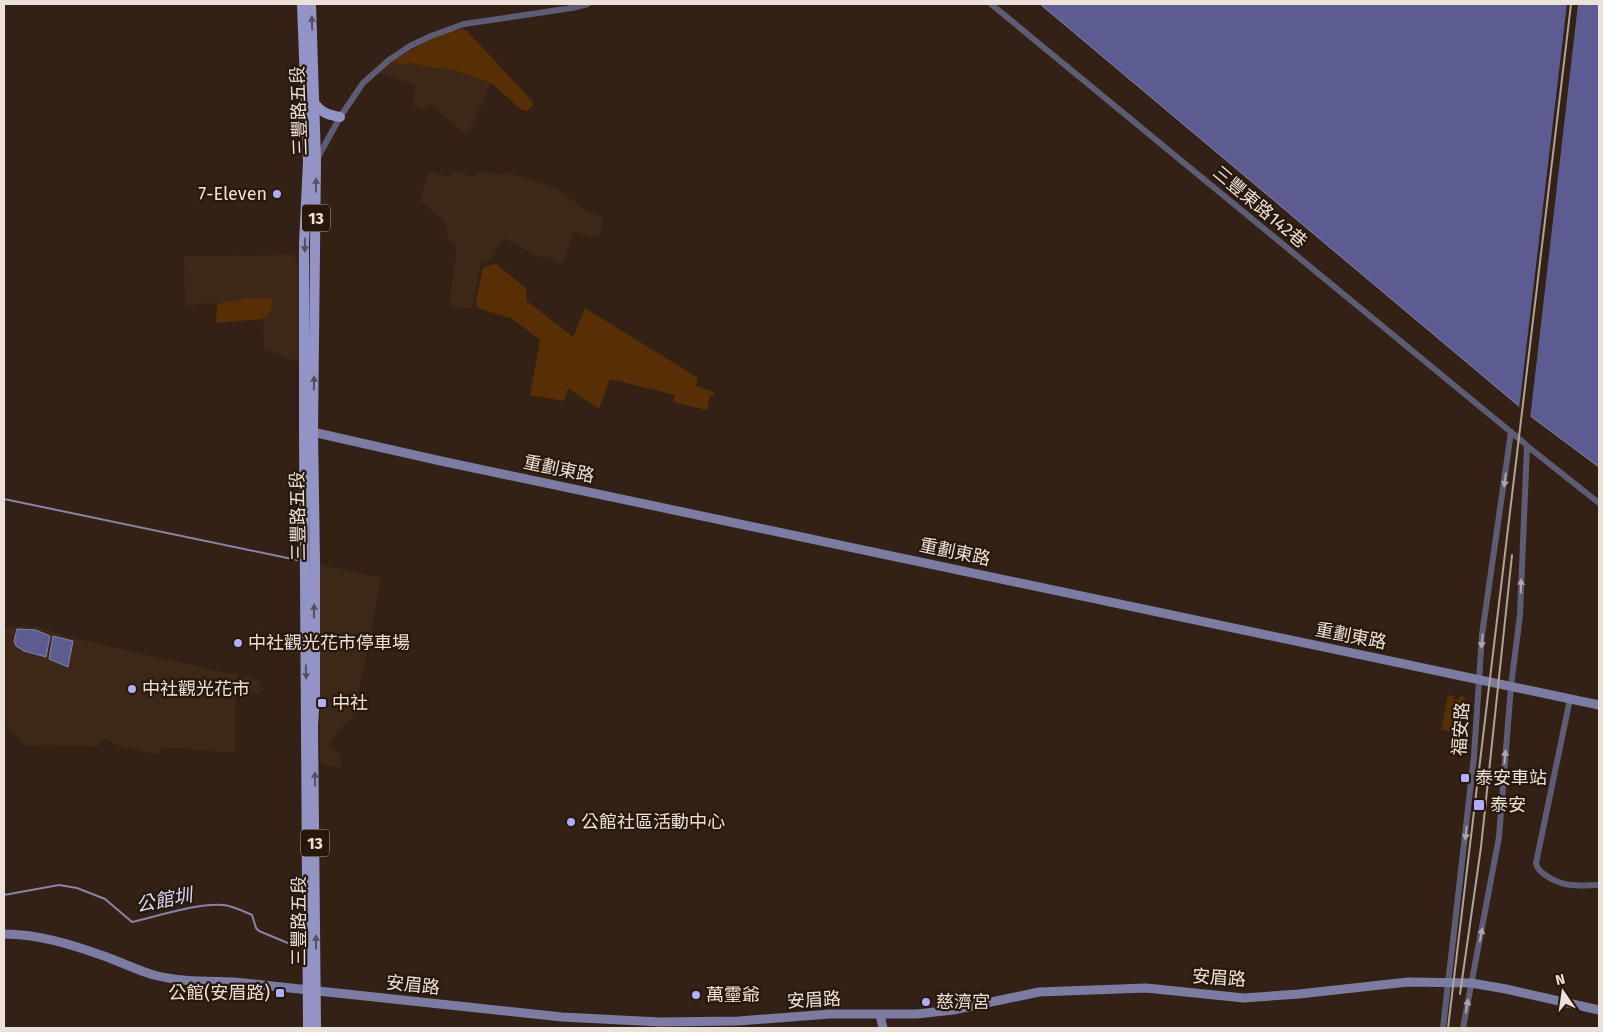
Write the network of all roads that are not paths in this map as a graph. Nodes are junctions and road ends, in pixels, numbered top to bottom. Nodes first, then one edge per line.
1 (302, 4) edge
2 (311, 4) edge
3 (588, 4) edge
4 (991, 4) edge
5 (315, 104) junction
6 (340, 117) junction
7 (312, 161) junction
8 (308, 431) junction
9 (1511, 432) junction
10 (1527, 446) junction
11 (1599, 503) edge
12 (1479, 680) junction
13 (1511, 686) junction
14 (1570, 699) junction
15 (1599, 705) edge
16 (1599, 885) edge
17 (4, 934) edge
18 (1448, 983) junction
19 (1472, 983) junction
20 (312, 991) junction
21 (1599, 1010) edge
22 (880, 1015) junction
23 (308, 1028) edge
24 (316, 1028) edge
25 (883, 1028) edge
26 (1443, 1028) edge
27 (1463, 1028) edge

1 - 7 main road, 三豐路五段 / 13
5 -> 2 main road, 三豐路五段 / 13
3 - 6 street
4 - 9 street, 三豐東路142巷
5 - 6 main road
5 - 7 main road, 三豐路五段 / 13
6 - 7 street
7 - 8 main road, 三豐路五段 / 13
8 - 12 street, 重劃東路
8 - 20 main road, 三豐路五段 / 13
9 - 10 street, 三豐東路142巷
9 -> 12 street, 福安路
10 - 11 street, 三豐東路142巷
13 -> 10 street
12 - 13 street, 重劃東路
12 -> 18 street, 福安路
13 - 14 street, 重劃東路
19 -> 13 street
14 - 15 street, 重劃東路
14 - 16 street
17 - 20 street, 安眉路
18 - 19 street, 安眉路
18 - 22 street, 安眉路
18 - 26 street, 福安路
19 - 21 street, 安眉路
27 -> 19 street
20 - 22 street, 安眉路
20 - 23 main road, 三豐路五段 / 13
20 - 24 main road, 三豐路五段 / 13
22 - 25 street

